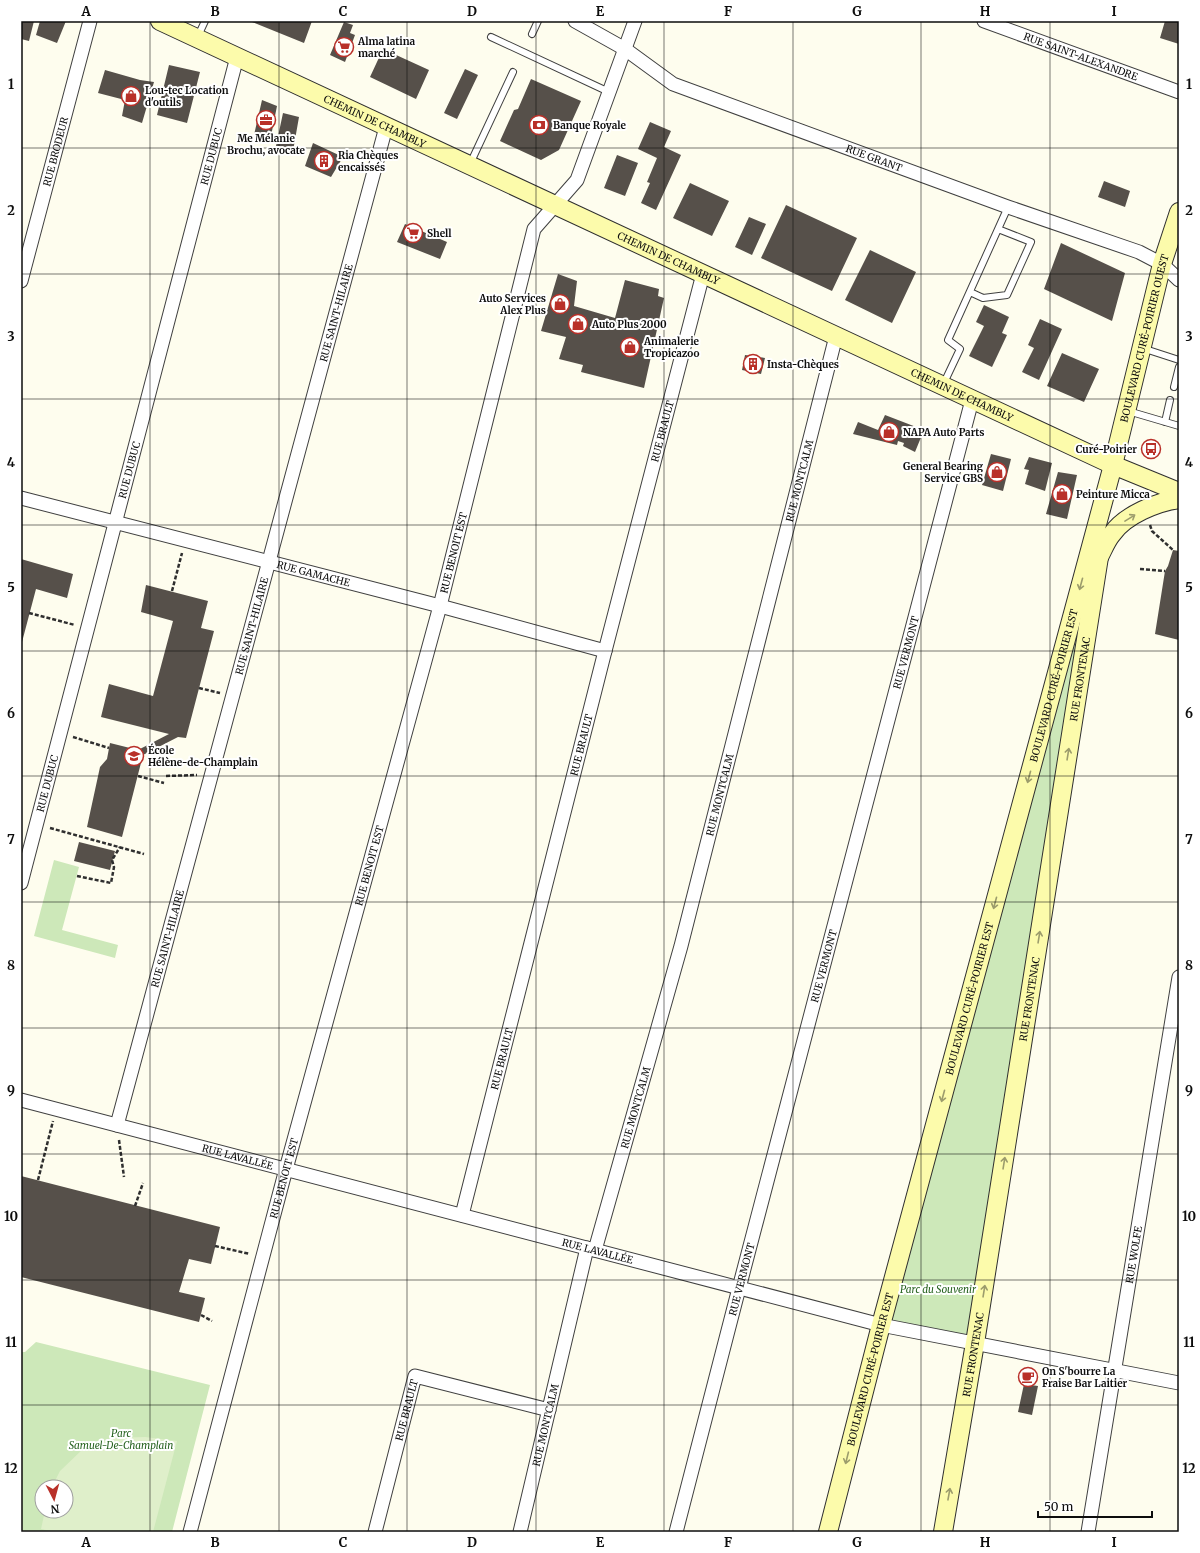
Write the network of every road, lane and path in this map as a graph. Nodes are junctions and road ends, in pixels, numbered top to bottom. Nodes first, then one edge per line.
1 (90, 21) edge
2 (160, 21) edge
3 (205, 21) edge
4 (538, 21) edge
5 (575, 21) edge
6 (635, 21) edge
7 (984, 21) edge
8 (532, 34) dead end
9 (491, 37) dead end
10 (197, 38) junction
11 (625, 49) junction
12 (237, 57) junction
13 (513, 72) dead end
14 (609, 92) junction
15 (1179, 92) edge
16 (386, 127) junction
17 (470, 166) junction
18 (554, 205) junction
19 (1008, 207) junction
20 (1179, 212) edge
21 (998, 229) junction
22 (1162, 264) junction
23 (703, 274) junction
24 (1179, 280) edge
25 (21, 281) edge
26 (970, 292) junction
27 (836, 336) junction
28 (1142, 348) junction
29 (1179, 360) edge
30 (1179, 367) edge
31 (1176, 383) edge
32 (943, 386) junction
33 (972, 400) junction
34 (1170, 400) dead end
35 (1126, 411) junction
36 (1165, 422) junction
37 (1179, 426) edge
38 (1113, 465) junction
39 (1179, 492) edge
40 (21, 498) edge
41 (1179, 499) edge
42 (1144, 509) junction
43 (115, 522) junction
44 (186, 540) junction
45 (1174, 550) dead end
46 (1098, 558) junction
47 (269, 561) junction
48 (1140, 569) dead end
49 (1165, 571) dead end
50 (172, 591) dead end
51 (440, 606) junction
52 (29, 613) dead end
53 (87, 628) junction
54 (605, 651) junction
55 (199, 688) dead end
56 (232, 697) junction
57 (60, 734) junction
58 (109, 748) dead end
59 (212, 774) junction
60 (138, 776) dead end
61 (166, 776) dead end
62 (164, 783) dead end
63 (36, 824) junction
64 (120, 847) junction
65 (144, 854) dead end
66 (77, 876) dead end
67 (21, 883) edge
68 (1179, 977) edge
69 (21, 1100) edge
70 (56, 1109) junction
71 (117, 1125) junction
72 (286, 1169) junction
73 (124, 1177) dead end
74 (38, 1180) dead end
75 (143, 1183) dead end
76 (136, 1206) dead end
77 (462, 1215) junction
78 (215, 1246) dead end
79 (591, 1249) junction
80 (263, 1258) junction
81 (739, 1288) junction
82 (201, 1315) dead end
83 (212, 1321) dead end
84 (881, 1325) junction
85 (976, 1343) junction
86 (1115, 1371) junction
87 (1179, 1383) edge
88 (549, 1410) junction
89 (190, 1532) edge
90 (375, 1532) edge
91 (520, 1532) edge
92 (676, 1532) edge
93 (828, 1532) edge
94 (942, 1532) edge
95 (1088, 1532) edge

1 - 25 street, RUE BRODEUR
2 - 10 main road, CHEMIN DE CHAMBLY
3 - 10 lane
4 - 8 lane
5 - 11 street, RUE GRANT
6 - 11 street, RUE BENOIT EST
7 - 15 street, RUE SAINT-ALEXANDRE
9 - 14 lane
10 - 12 main road, CHEMIN DE CHAMBLY
11 - 14 street, RUE BENOIT EST
11 - 19 street, RUE GRANT
12 - 16 main road, CHEMIN DE CHAMBLY
12 - 43 street, RUE DUBUC
13 - 17 lane
14 - 18 street, RUE BENOIT EST
16 - 17 main road, CHEMIN DE CHAMBLY
16 - 47 street, RUE SAINT-HILAIRE
17 - 18 main road, CHEMIN DE CHAMBLY
18 - 23 main road, CHEMIN DE CHAMBLY
18 - 51 street, RUE BENOIT EST
19 - 21 lane
19 - 22 street, RUE GRANT
20 - 22 main road, BOULEVARD CURÉ-POIRIER OUEST
21 - 26 lane
21 - 26 lane
22 - 24 street, RUE GRANT
22 - 28 main road, BOULEVARD CURÉ-POIRIER OUEST
23 - 27 main road, CHEMIN DE CHAMBLY
23 - 54 street, RUE BRAULT
26 - 32 lane
27 - 32 main road, CHEMIN DE CHAMBLY
27 - 79 street, RUE MONTCALM
28 - 29 lane
28 - 35 main road, BOULEVARD CURÉ-POIRIER OUEST
30 - 31 lane
32 - 33 main road, CHEMIN DE CHAMBLY
33 - 38 main road, CHEMIN DE CHAMBLY
33 - 81 street, RUE VERMONT
34 - 36 lane
35 - 36 lane
35 - 38 main road, BOULEVARD CURÉ-POIRIER OUEST
36 - 37 lane
38 - 39 main road, CHEMIN DE CHAMBLY
38 - 46 main road, RUE FRONTENAC
38 -> 84 main road, BOULEVARD CURÉ-POIRIER EST
40 - 43 street, RUE GAMACHE
41 - 42 main road
42 - 45 path
46 -> 42 main road
43 - 44 street, RUE GAMACHE
43 - 53 street, RUE DUBUC
44 - 47 street, RUE GAMACHE
44 - 50 path
85 -> 46 main road, RUE FRONTENAC
47 - 51 street, RUE GAMACHE
47 - 56 street, RUE SAINT-HILAIRE
48 - 49 path
51 - 54 street, RUE GAMACHE
51 - 72 street, RUE BENOIT EST
52 - 53 path
53 - 57 street, RUE DUBUC
54 - 77 street, RUE BRAULT
55 - 56 path
56 - 59 street, RUE SAINT-HILAIRE
57 - 58 path
57 - 63 street, RUE DUBUC
59 - 61 path
59 - 71 street, RUE SAINT-HILAIRE
60 - 62 path
63 - 64 path
63 - 67 street, RUE DUBUC
64 - 65 path
64 - 66 path
68 - 86 street, RUE WOLFE
69 - 70 street, RUE LAVALLÉE
70 - 71 street, RUE LAVALLÉE
70 - 74 path
71 - 72 street, RUE LAVALLÉE
71 - 73 path
72 - 77 street, RUE LAVALLÉE
72 - 80 street, RUE BENOIT EST
75 - 76 path
77 - 79 street, RUE LAVALLÉE
78 - 80 path
79 - 81 street, RUE LAVALLÉE
79 - 88 street, RUE MONTCALM
80 - 89 street, RUE BENOIT EST
81 - 84 street, RUE LAVALLÉE
81 - 92 street, RUE VERMONT
82 - 83 path
84 - 85 street, RUE LAVALLÉE
84 -> 93 main road, BOULEVARD CURÉ-POIRIER EST
85 - 86 street, RUE LAVALLÉE
94 -> 85 main road, RUE FRONTENAC
86 - 87 street, RUE LAVALLÉE
86 - 95 street, RUE WOLFE
88 - 90 street, RUE BRAULT
88 - 91 street, RUE MONTCALM

